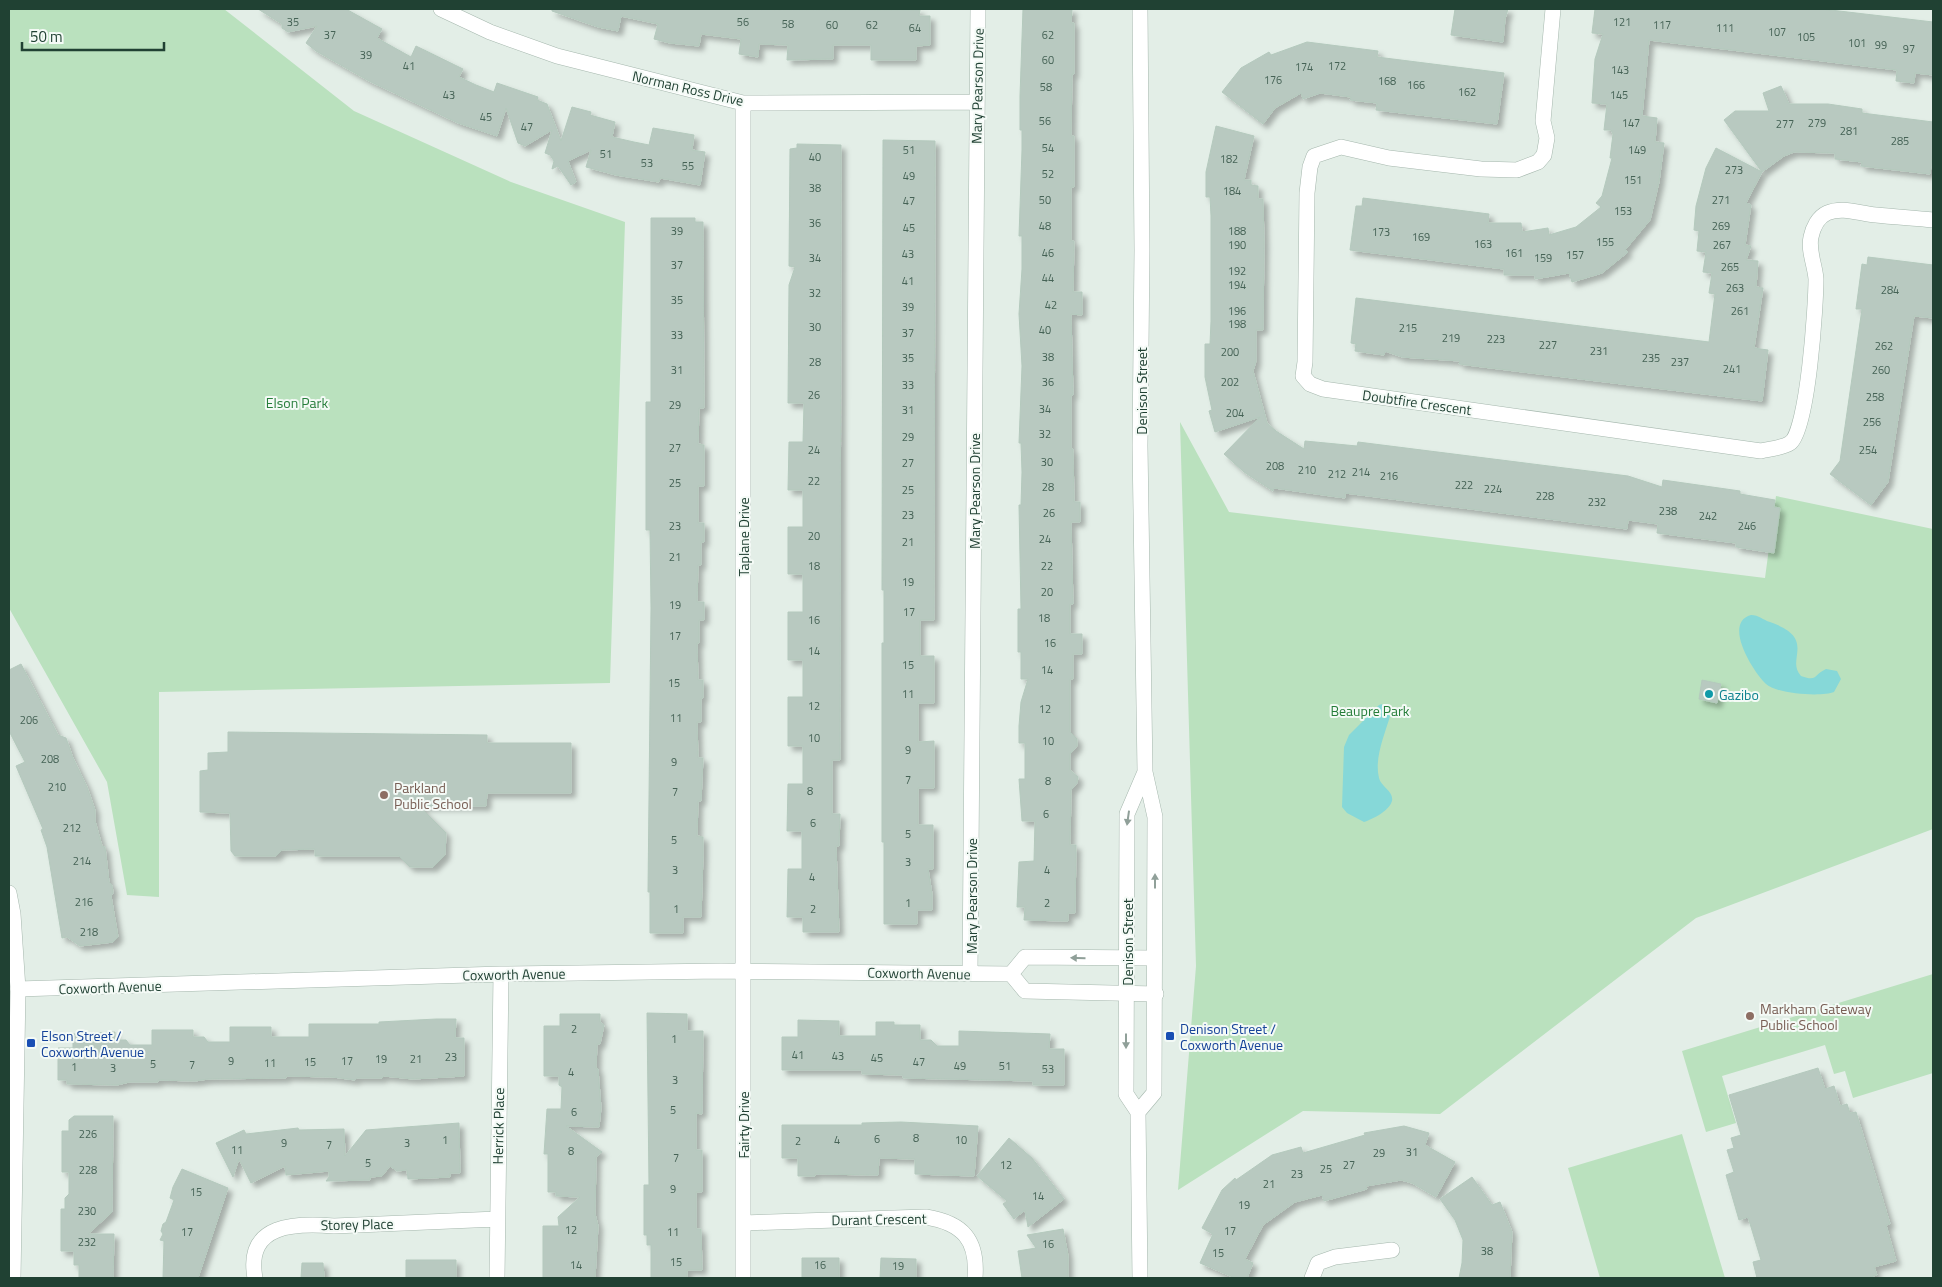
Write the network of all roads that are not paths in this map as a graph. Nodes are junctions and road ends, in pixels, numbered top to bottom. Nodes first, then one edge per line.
1 (441, 9) edge
2 (978, 9) edge
3 (1140, 9) edge
4 (1553, 9) edge
5 (976, 102) junction
6 (743, 103) junction
7 (1933, 220) edge
8 (1145, 772) junction
9 (9, 893) edge
10 (1126, 958) junction
11 (1154, 958) junction
12 (742, 971) junction
13 (501, 974) junction
14 (970, 974) junction
15 (1011, 974) junction
16 (18, 988) junction
17 (1126, 992) junction
18 (1156, 994) junction
19 (1138, 1112) junction
20 (496, 1219) junction
21 (743, 1223) junction
22 (1392, 1250) dead end
23 (13, 1278) edge
24 (255, 1278) edge
25 (497, 1278) edge
26 (743, 1278) edge
27 (974, 1278) edge
28 (1140, 1278) edge
29 (1312, 1278) edge

1 - 6 street, Norman Ross Drive
2 - 5 street, Mary Pearson Drive
3 - 8 street, Denison Street
4 - 7 street, Doubtfire Crescent
5 - 6 street, Norman Ross Drive
5 - 14 street, Mary Pearson Drive
6 - 12 street, Taplane Drive
8 -> 10 street, Denison Street
11 -> 8 street, Denison Street
9 - 16 street
10 - 11 street
10 -> 15 street
10 - 17 street, Denison Street
11 - 18 street, Denison Street
12 - 13 street, Coxworth Avenue
12 - 14 street, Coxworth Avenue
12 - 21 street, Fairty Drive
13 - 16 street, Coxworth Avenue
13 - 20 street, Herrick Place
14 - 15 street, Coxworth Avenue
15 - 17 street
16 - 23 street
17 - 18 street
17 -> 19 street, Denison Street
18 - 19 street, Denison Street
19 - 28 street, Denison Street
20 - 24 street, Storey Place
20 - 25 street, Herrick Place
21 - 26 street, Fairty Drive
21 - 27 street, Durant Crescent
22 - 29 street

